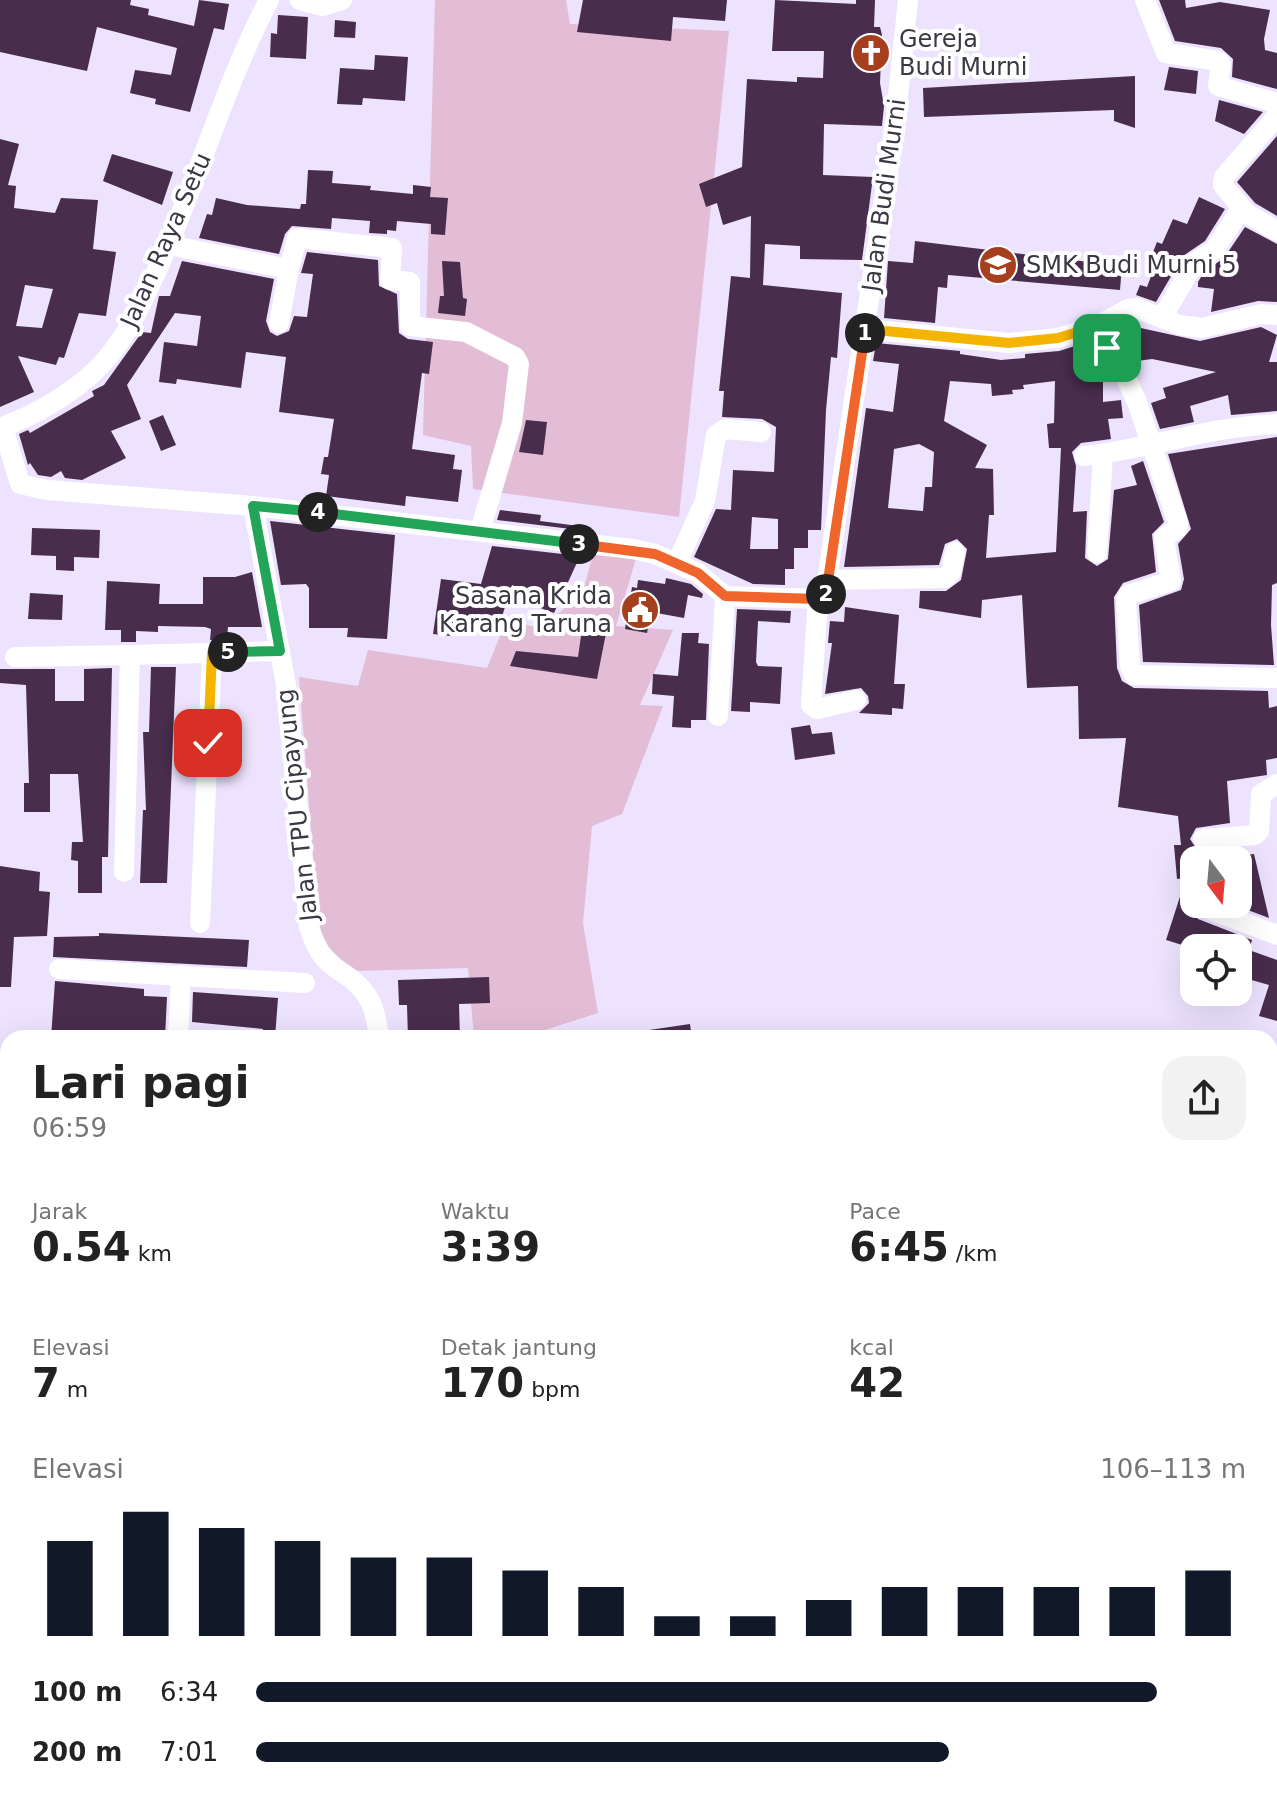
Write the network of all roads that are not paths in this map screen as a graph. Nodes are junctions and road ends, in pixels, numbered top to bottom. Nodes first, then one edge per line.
1 (269, 0) edge
2 (300, 0) edge
3 (342, 0) edge
4 (908, 0) edge
5 (1145, 0) edge
6 (1277, 103) edge
7 (1277, 116) edge
8 (1241, 209) junction
9 (1277, 231) edge
10 (169, 245) junction
11 (289, 269) junction
12 (1277, 315) edge
13 (1162, 318) junction
14 (279, 323) dead end
15 (1097, 326) junction
16 (865, 329) junction
17 (1277, 424) edge
18 (1, 428) edge
19 (761, 432) dead end
20 (1151, 446) junction
21 (253, 506) junction
22 (480, 531) junction
23 (955, 552) dead end
24 (1097, 553) dead end
25 (677, 563) junction
26 (830, 580) junction
27 (725, 596) junction
28 (818, 599) junction
29 (280, 651) junction
30 (212, 653) junction
31 (130, 655) junction
32 (15, 657) dead end
33 (1277, 678) edge
34 (856, 700) dead end
35 (718, 716) dead end
36 (1277, 784) edge
37 (1203, 839) dead end
38 (124, 872) dead end
39 (1232, 918) edge
40 (200, 923) dead end
41 (1277, 935) edge
42 (59, 969) dead end
43 (181, 975) junction
44 (305, 983) dead end
45 (178, 1030) edge
46 (378, 1030) edge

1 - 10 street, Jalan Raya Setu
2 - 3 street
4 - 16 street, Jalan Budi Murni
5 - 6 street
7 - 8 street
8 - 9 street
8 - 13 street
10 - 11 street
10 - 18 street, Jalan Raya Setu
11 - 14 street
11 - 22 street
12 - 13 street
13 - 15 street
15 - 16 street
15 - 20 street
16 - 26 street, Jalan Budi Murni
17 - 20 street
18 - 21 street
19 - 25 street
20 - 24 street
20 - 33 street
21 - 22 street
21 - 29 street, Jalan TPU Cipayung
22 - 25 street
23 - 26 street
25 - 27 street
26 - 28 street
27 - 28 street
27 - 35 street
28 - 34 street
29 - 30 street
29 - 46 street, Jalan TPU Cipayung
30 - 31 street
30 - 40 street
31 - 32 street
31 - 38 street
36 - 37 street
39 - 41 street
42 - 43 street
43 - 44 street
43 - 45 street

